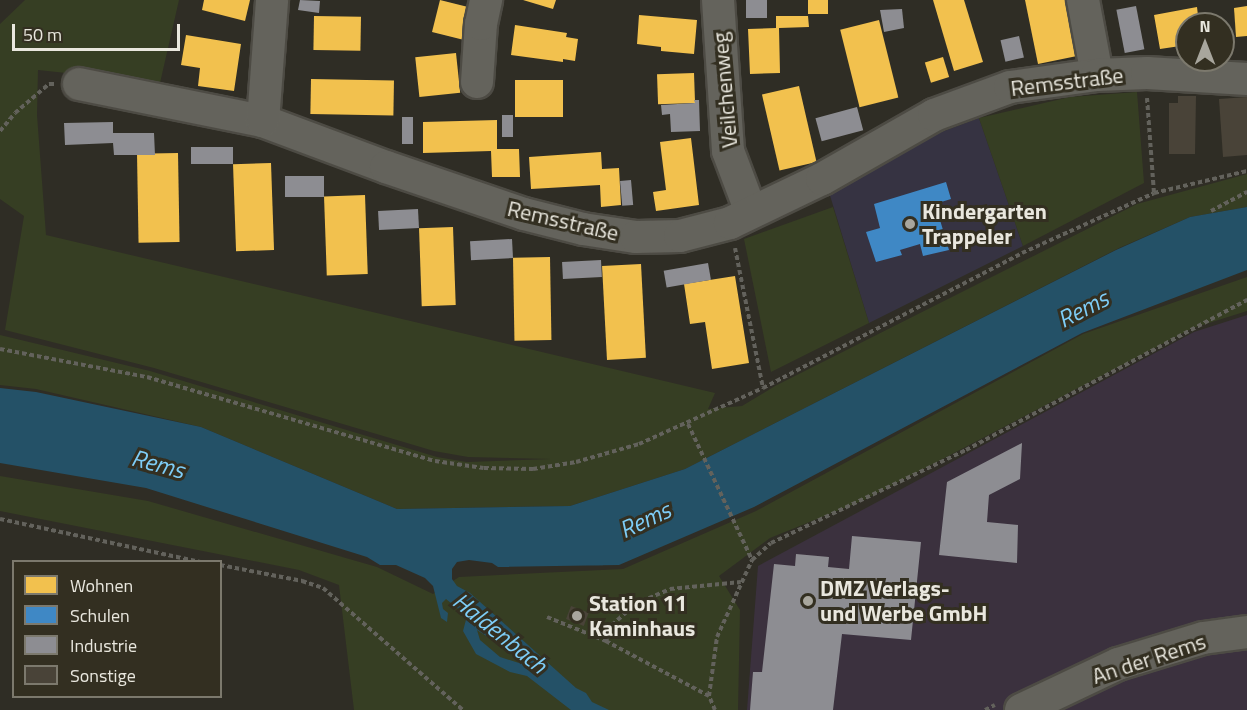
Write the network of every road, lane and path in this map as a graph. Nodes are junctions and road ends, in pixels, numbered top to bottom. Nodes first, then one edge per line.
1 (272, 0) edge
2 (486, 0) edge
3 (718, 0) edge
4 (1083, 0) edge
5 (1147, 73) junction
6 (1097, 75) junction
7 (1247, 79) edge
8 (477, 82) dead end
9 (79, 84) joint
10 (263, 121) junction
11 (0, 131) edge
12 (1247, 171) edge
13 (1247, 192) edge
14 (1154, 193) junction
15 (1211, 211) dead end
16 (740, 217) junction
17 (1247, 300) edge
18 (0, 349) edge
19 (763, 388) junction
20 (688, 424) junction
21 (0, 519) edge
22 (751, 558) junction
23 (196, 560) edge
24 (222, 565) edge
25 (742, 582) junction
26 (547, 617) dead end
27 (1247, 632) edge
28 (606, 641) junction
29 (709, 696) junction
30 (463, 710) edge
31 (715, 710) edge
32 (1021, 710) edge

1 - 10 street
2 - 8 street
3 - 16 street, Veilchenweg
4 - 6 street
5 - 6 street, Remsstraße
5 - 7 street, Remsstraße
5 - 14 path
6 - 16 street, Remsstraße
9 - 10 street, Remsstraße
9 - 11 path
10 - 16 street, Remsstraße
12 - 14 path
13 - 15 path
14 - 19 path
16 - 19 path
17 - 22 path
18 - 20 path
19 - 20 path
20 - 22 path
21 - 23 path
22 - 25 path
24 - 30 path
25 - 28 path
25 - 29 path
26 - 28 path
27 - 32 street, An der Rems
28 - 29 path
29 - 31 path

